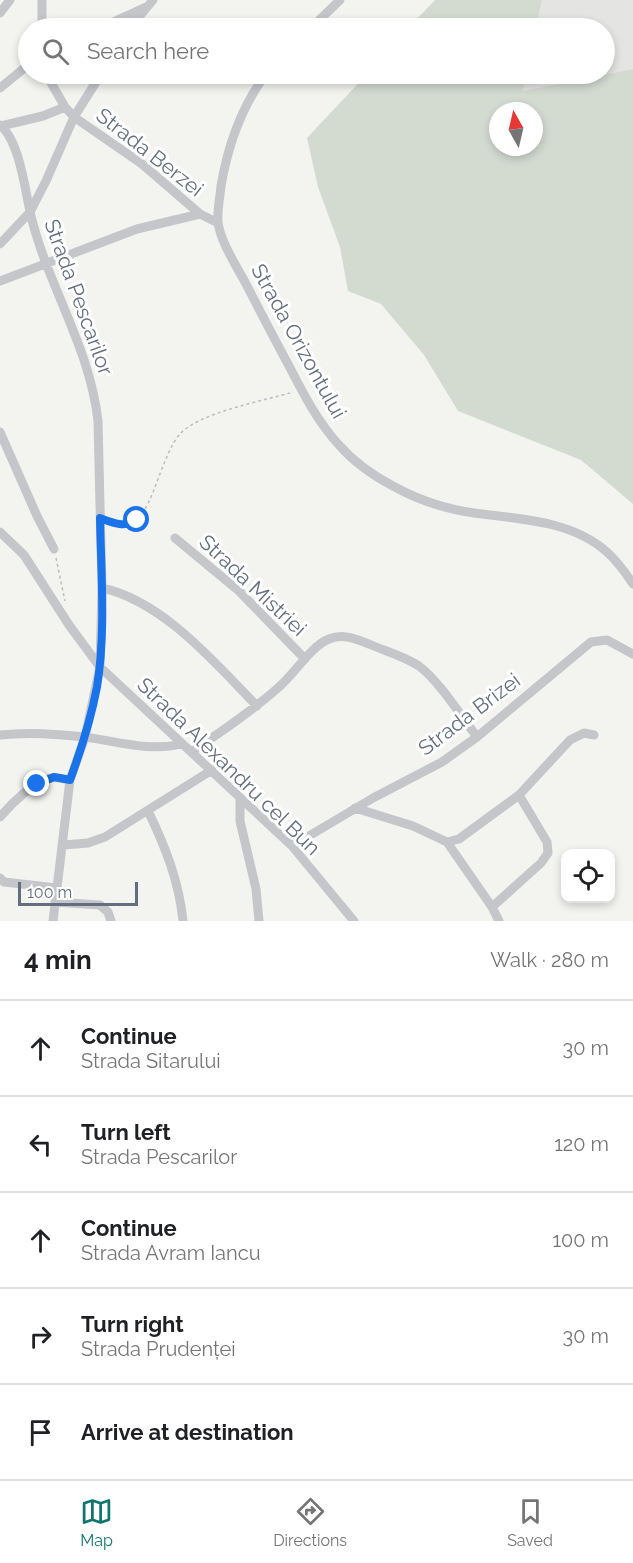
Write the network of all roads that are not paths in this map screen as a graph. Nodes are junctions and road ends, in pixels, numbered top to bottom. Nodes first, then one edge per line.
1 (42, 0) edge
2 (340, 0) edge
3 (8, 1) edge
4 (149, 4) edge
5 (0, 13) edge
6 (42, 18) edge
7 (120, 18) edge
8 (138, 18) edge
9 (321, 18) edge
10 (18, 74) edge
11 (52, 84) edge
12 (95, 84) edge
13 (258, 84) edge
14 (0, 88) edge
15 (65, 107) junction
16 (74, 117) junction
17 (1, 125) edge
18 (30, 213) junction
19 (200, 214) junction
20 (218, 223) junction
21 (0, 244) edge
22 (47, 263) junction
23 (0, 281) edge
24 (0, 432) edge
25 (0, 532) edge
26 (175, 538) dead end
27 (54, 549) road end
28 (633, 584) edge
29 (102, 588) junction
30 (633, 654) edge
31 (305, 659) junction
32 (100, 667) junction
33 (257, 706) junction
34 (0, 735) edge
35 (594, 735) dead end
36 (85, 737) junction
37 (477, 737) junction
38 (181, 744) junction
39 (192, 752) junction
40 (212, 770) junction
41 (70, 780) junction
42 (519, 795) junction
43 (240, 798) junction
44 (355, 808) junction
45 (148, 811) junction
46 (0, 817) edge
47 (447, 842) junction
48 (64, 846) junction
49 (292, 846) junction
50 (1, 881) edge
51 (57, 888) junction
52 (55, 902) junction
53 (492, 907) junction
54 (53, 921) edge
55 (111, 921) edge
56 (183, 921) edge
57 (259, 921) edge
58 (354, 921) edge
59 (499, 921) edge

1 - 6 street
2 - 9 street
3 - 5 street
4 - 7 street
4 - 8 street
10 - 14 street
11 - 15 street, Strada Berzei
12 - 16 street
13 - 20 street, Strada Orizontului
15 - 16 street, Strada Berzei
15 - 17 street
16 - 18 street
16 - 19 street, Strada Berzei
17 - 18 street, Strada Pescarilor
18 - 21 street
18 - 22 street, Strada Pescarilor
19 - 20 street, Strada Berzei
19 - 22 street
20 - 28 street, Strada Orizontului
22 - 23 street
22 - 29 street, Strada Pescarilor
24 - 27 street
25 - 32 street, Strada Alexandru cel Bun
26 - 31 street, Strada Mistriei
29 - 32 street, Strada Pescarilor
29 - 33 street
30 - 37 street, Strada Brizei
31 - 33 street
31 - 37 street
32 - 36 street, Strada Pescarilor
32 - 38 street, Strada Alexandru cel Bun
33 - 39 street
34 - 36 street
35 - 42 street
36 - 38 street
36 - 41 street, Strada Pescarilor
37 - 44 street, Strada Brizei
38 - 39 street, Strada Alexandru cel Bun
39 - 40 street, Strada Alexandru cel Bun
40 - 43 street, Strada Alexandru cel Bun
40 - 45 street
41 - 46 street
41 - 48 street, Strada Pescarilor
42 - 47 street
42 - 53 street
43 - 49 street, Strada Alexandru cel Bun
43 - 57 street
44 - 47 street
44 - 49 street, Strada Brizei
45 - 48 street
45 - 56 street
47 - 53 street
48 - 51 street, Strada Pescarilor
49 - 58 street, Strada Alexandru cel Bun
50 - 51 street
51 - 52 street, Strada Pescarilor
52 - 54 street, Strada Pescarilor
52 - 55 street
53 - 59 street

